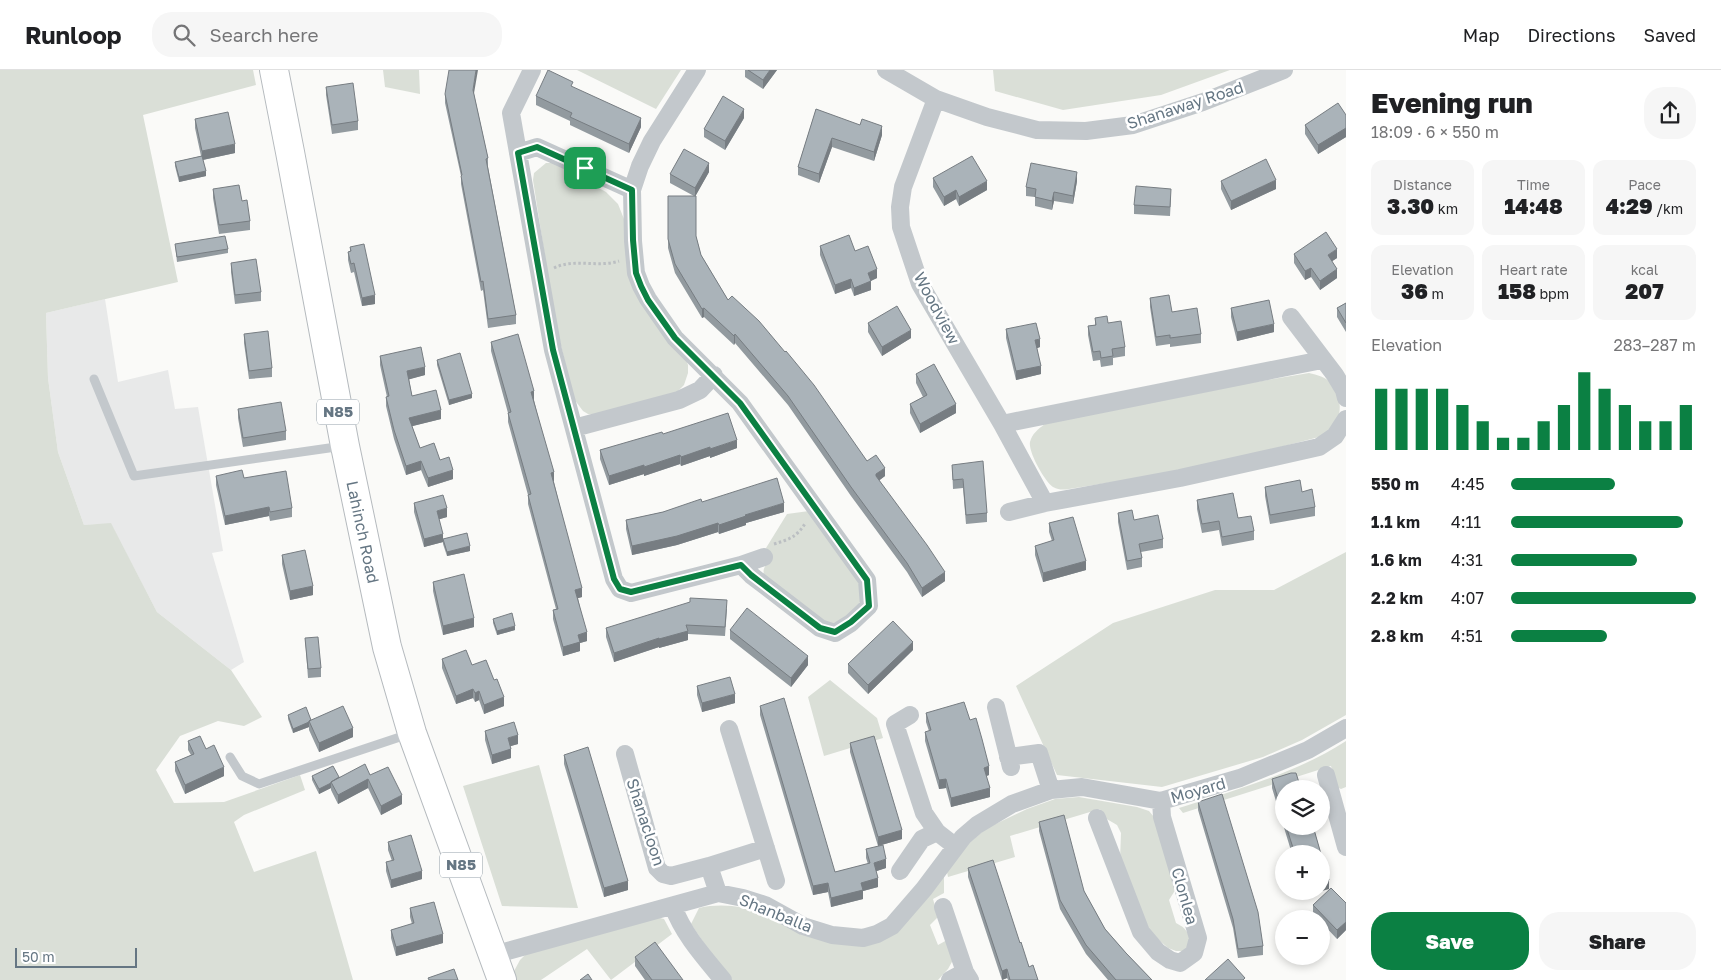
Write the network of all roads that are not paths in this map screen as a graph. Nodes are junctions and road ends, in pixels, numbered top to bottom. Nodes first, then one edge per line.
1 (274, 70) edge
2 (532, 70) edge
3 (697, 70) edge
4 (886, 70) edge
5 (1284, 70) edge
6 (936, 99) junction
7 (518, 153) junction
8 (632, 190) junction
9 (1292, 317) dead end
10 (1322, 360) junction
11 (714, 375) junction
12 (94, 379) dead end
13 (1346, 398) edge
14 (1346, 419) edge
15 (1002, 424) junction
16 (574, 428) junction
17 (345, 446) junction
18 (1045, 503) junction
19 (1009, 512) dead end
20 (764, 557) road end
21 (741, 565) junction
22 (996, 707) dead end
23 (910, 716) dead end
24 (1346, 728) edge
25 (729, 729) dead end
26 (412, 733) junction
27 (625, 754) dead end
28 (230, 757) dead end
29 (1326, 775) dead end
30 (1051, 790) junction
31 (1161, 800) junction
32 (1012, 804) joint
33 (1096, 818) dead end
34 (937, 832) junction
35 (955, 846) junction
36 (1346, 847) edge
37 (766, 848) junction
38 (709, 866) junction
39 (900, 870) dead end
40 (776, 880) dead end
41 (718, 893) junction
42 (673, 906) junction
43 (943, 907) dead end
44 (498, 968) edge
45 (962, 977) edge
46 (723, 980) edge

1 - 17 main road, Lahinch Road / N85
2 - 7 street
3 - 8 street
4 - 6 street, Shanaway Road
5 - 6 street, Shanaway Road
6 - 15 street, Woodview
7 - 8 street
7 - 16 street
8 - 11 street
9 - 10 street
10 - 13 street
10 - 15 street
11 - 16 street
11 - 21 street
12 - 17 lane
14 - 18 street
15 - 18 street, Woodview
16 - 21 street
17 - 26 main road, Lahinch Road / N85
18 - 19 street
20 - 21 street
22 - 30 street
23 - 34 street
24 - 31 street, Moyard
25 - 37 street
26 - 28 lane
26 - 44 main road, Lahinch Road / N85
27 - 38 street, Shanacloon
29 - 36 street
30 - 31 street, Moyard
30 - 32 street, Moyard
31 - 33 street, Clonlea
32 - 35 street, Shanballa
34 - 35 street
34 - 39 street
35 - 41 street, Shanballa
37 - 38 street, Shanacloon
37 - 40 street
38 - 41 street
41 - 42 street, Shanballa
42 - 44 street, Shanballa
42 - 46 street
43 - 45 street

